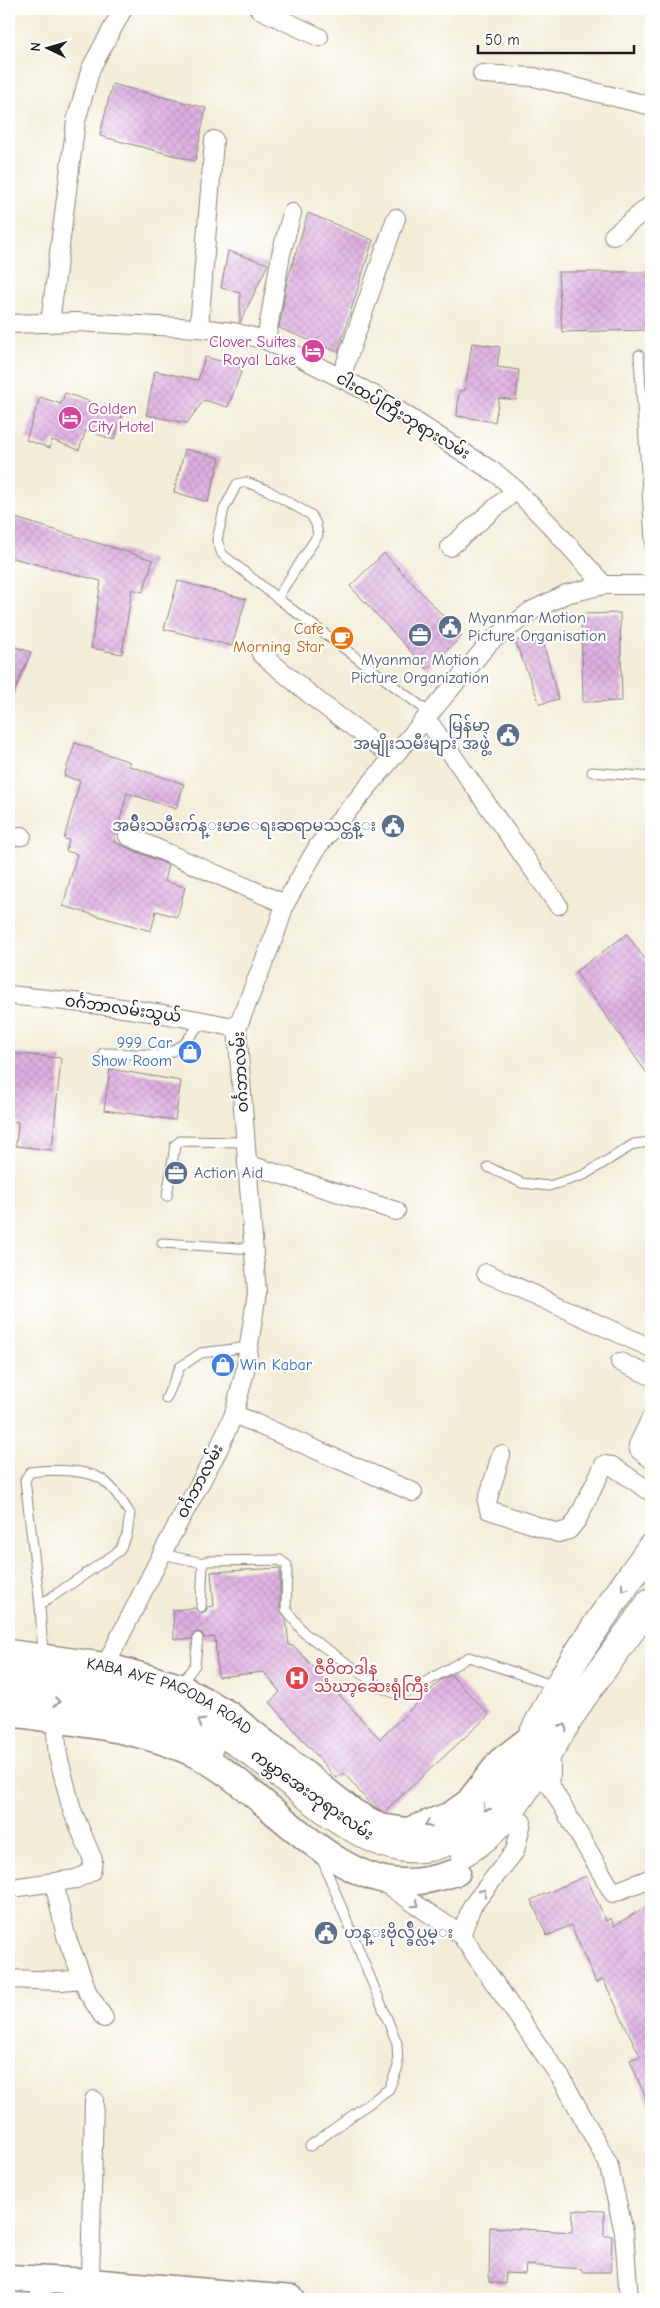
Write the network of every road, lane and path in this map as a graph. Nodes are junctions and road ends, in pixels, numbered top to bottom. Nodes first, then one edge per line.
1 (123, 9) edge
2 (259, 9) edge
3 (319, 37) dead end
4 (482, 74) dead end
5 (651, 106) edge
6 (214, 140) dead end
7 (651, 205) edge
8 (292, 213) dead end
9 (396, 218) dead end
10 (613, 236) dead end
11 (50, 323) junction
12 (9, 324) edge
13 (199, 328) junction
14 (266, 340) junction
15 (639, 355) dead end
16 (341, 377) junction
17 (516, 490) junction
18 (450, 547) dead end
19 (651, 557) edge
20 (604, 585) junction
21 (651, 585) edge
22 (277, 598) junction
23 (261, 654) dead end
24 (428, 715) junction
25 (392, 756) junction
26 (592, 772) dead end
27 (651, 777) edge
28 (128, 836) dead end
29 (285, 904) junction
30 (558, 905) dead end
31 (9, 995) edge
32 (203, 1020) junction
33 (237, 1028) junction
34 (103, 1053) dead end
35 (244, 1142) junction
36 (651, 1142) edge
37 (247, 1164) junction
38 (488, 1167) dead end
39 (167, 1196) dead end
40 (396, 1212) dead end
41 (162, 1243) dead end
42 (254, 1249) junction
43 (486, 1272) dead end
44 (249, 1347) junction
45 (651, 1348) edge
46 (620, 1362) dead end
47 (651, 1376) edge
48 (166, 1399) dead end
49 (234, 1414) junction
50 (651, 1418) edge
51 (502, 1454) dead end
52 (651, 1458) edge
53 (414, 1492) dead end
54 (651, 1492) edge
55 (651, 1548) edge
56 (162, 1554) junction
57 (203, 1563) junction
58 (651, 1602) edge
59 (40, 1605) junction
60 (201, 1607) dead end
61 (198, 1638) dead end
62 (9, 1653) edge
63 (44, 1657) junction
64 (105, 1666) junction
65 (9, 1671) edge
66 (180, 1687) junction
67 (558, 1687) junction
68 (9, 1694) edge
69 (9, 1714) edge
70 (55, 1721) junction
71 (541, 1757) junction
72 (522, 1822) junction
73 (316, 1844) junction
74 (457, 1872) joint
75 (375, 1877) junction
76 (651, 1878) edge
77 (54, 1882) junction
78 (19, 1887) dead end
79 (461, 1935) junction
80 (9, 1979) edge
81 (83, 1979) junction
82 (104, 2018) dead end
83 (94, 2100) dead end
84 (310, 2146) dead end
85 (9, 2278) edge
86 (90, 2282) junction
87 (40, 2290) edge
88 (225, 2296) edge
89 (292, 2299) edge
90 (629, 2299) edge

1 - 11 street
2 - 3 street
4 - 5 street
6 - 13 street
7 - 10 street
8 - 14 street
9 - 16 street
11 - 12 street, ငါးထပ်ကြီးဘုရားလမ်း
11 - 13 street, ငါးထပ်ကြီးဘုရားလမ်း
13 - 14 street, ငါးထပ်ကြီးဘုရားလမ်း
14 - 16 street, ငါးထပ်ကြီးဘုရားလမ်း
15 - 19 lane
16 - 17 street, ငါးထပ်ကြီးဘုရားလမ်း
17 - 18 street
17 - 20 street, ငါးထပ်ကြီးဘုရားလမ်း
20 - 21 street, ဝင်္ဂဘာလမ်း
20 - 24 street, ဝင်္ဂဘာလမ်း
22 - 22 lane
22 - 24 lane
23 - 25 street
24 - 25 street, ဝင်္ဂဘာလမ်း
24 - 30 street
25 - 29 street, ဝင်္ဂဘာလမ်း
26 - 27 lane
28 - 29 street
29 - 33 street, ဝင်္ဂဘာလမ်း
31 - 32 street, ဝင်္ဂဘာလမ်းသွယ်
32 - 33 street, ဝင်္ဂဘာလမ်းသွယ်
32 - 34 lane
33 - 35 street, ဝင်္ဂဘာလမ်း
35 - 37 street, ဝင်္ဂဘာလမ်း
35 - 39 lane
36 - 38 lane
37 - 40 street
37 - 42 street, ဝင်္ဂဘာလမ်း
41 - 42 lane
42 - 44 street, ဝင်္ဂဘာလမ်း
43 - 45 street
44 - 48 lane
44 - 49 street, ဝင်္ဂဘာလမ်း
46 - 47 street
49 - 53 street
49 - 56 street, ဝင်္ဂဘာလမ်း
50 - 52 street
51 - 54 street
55 -> 67 main road, ကမ္ဘာအေးဘုရားလမ်း
56 - 57 lane
56 - 64 street, ဝင်္ဂဘာလမ်း
57 - 60 lane
57 - 67 lane
71 -> 58 main road, ကမ္ဘာအေးဘုရားလမ်း
59 - 59 lane
59 - 63 lane
61 - 66 lane
62 - 63 main road, KABA AYE PAGODA ROAD
63 - 64 main road, KABA AYE PAGODA ROAD
64 - 66 main road, KABA AYE PAGODA ROAD
71 -> 65 main road, ကမ္ဘာအေးဘုရားလမ်း
71 -> 66 main road, KABA AYE PAGODA ROAD
67 - 71 main road, ကမ္ဘာအေးဘုရားလမ်း
68 -> 71 main road, ကမ္ဘာအေးဘုရားလမ်း
69 - 70 main road
70 - 73 main road
70 - 77 street
71 - 72 main road, ကမ္ဘာအေးဘုရားလမ်း
71 - 76 street
72 - 74 main road, ကမ္ဘာအေးဘုရားလမ်း
79 -> 72 street
73 - 75 main road
73 - 84 lane
74 - 75 main road
75 -> 79 street
77 - 78 street
77 - 81 street
79 - 90 street
80 - 81 street
81 - 82 street
83 - 86 street
85 - 87 main road
86 - 87 main road
86 - 88 main road
88 - 89 main road

